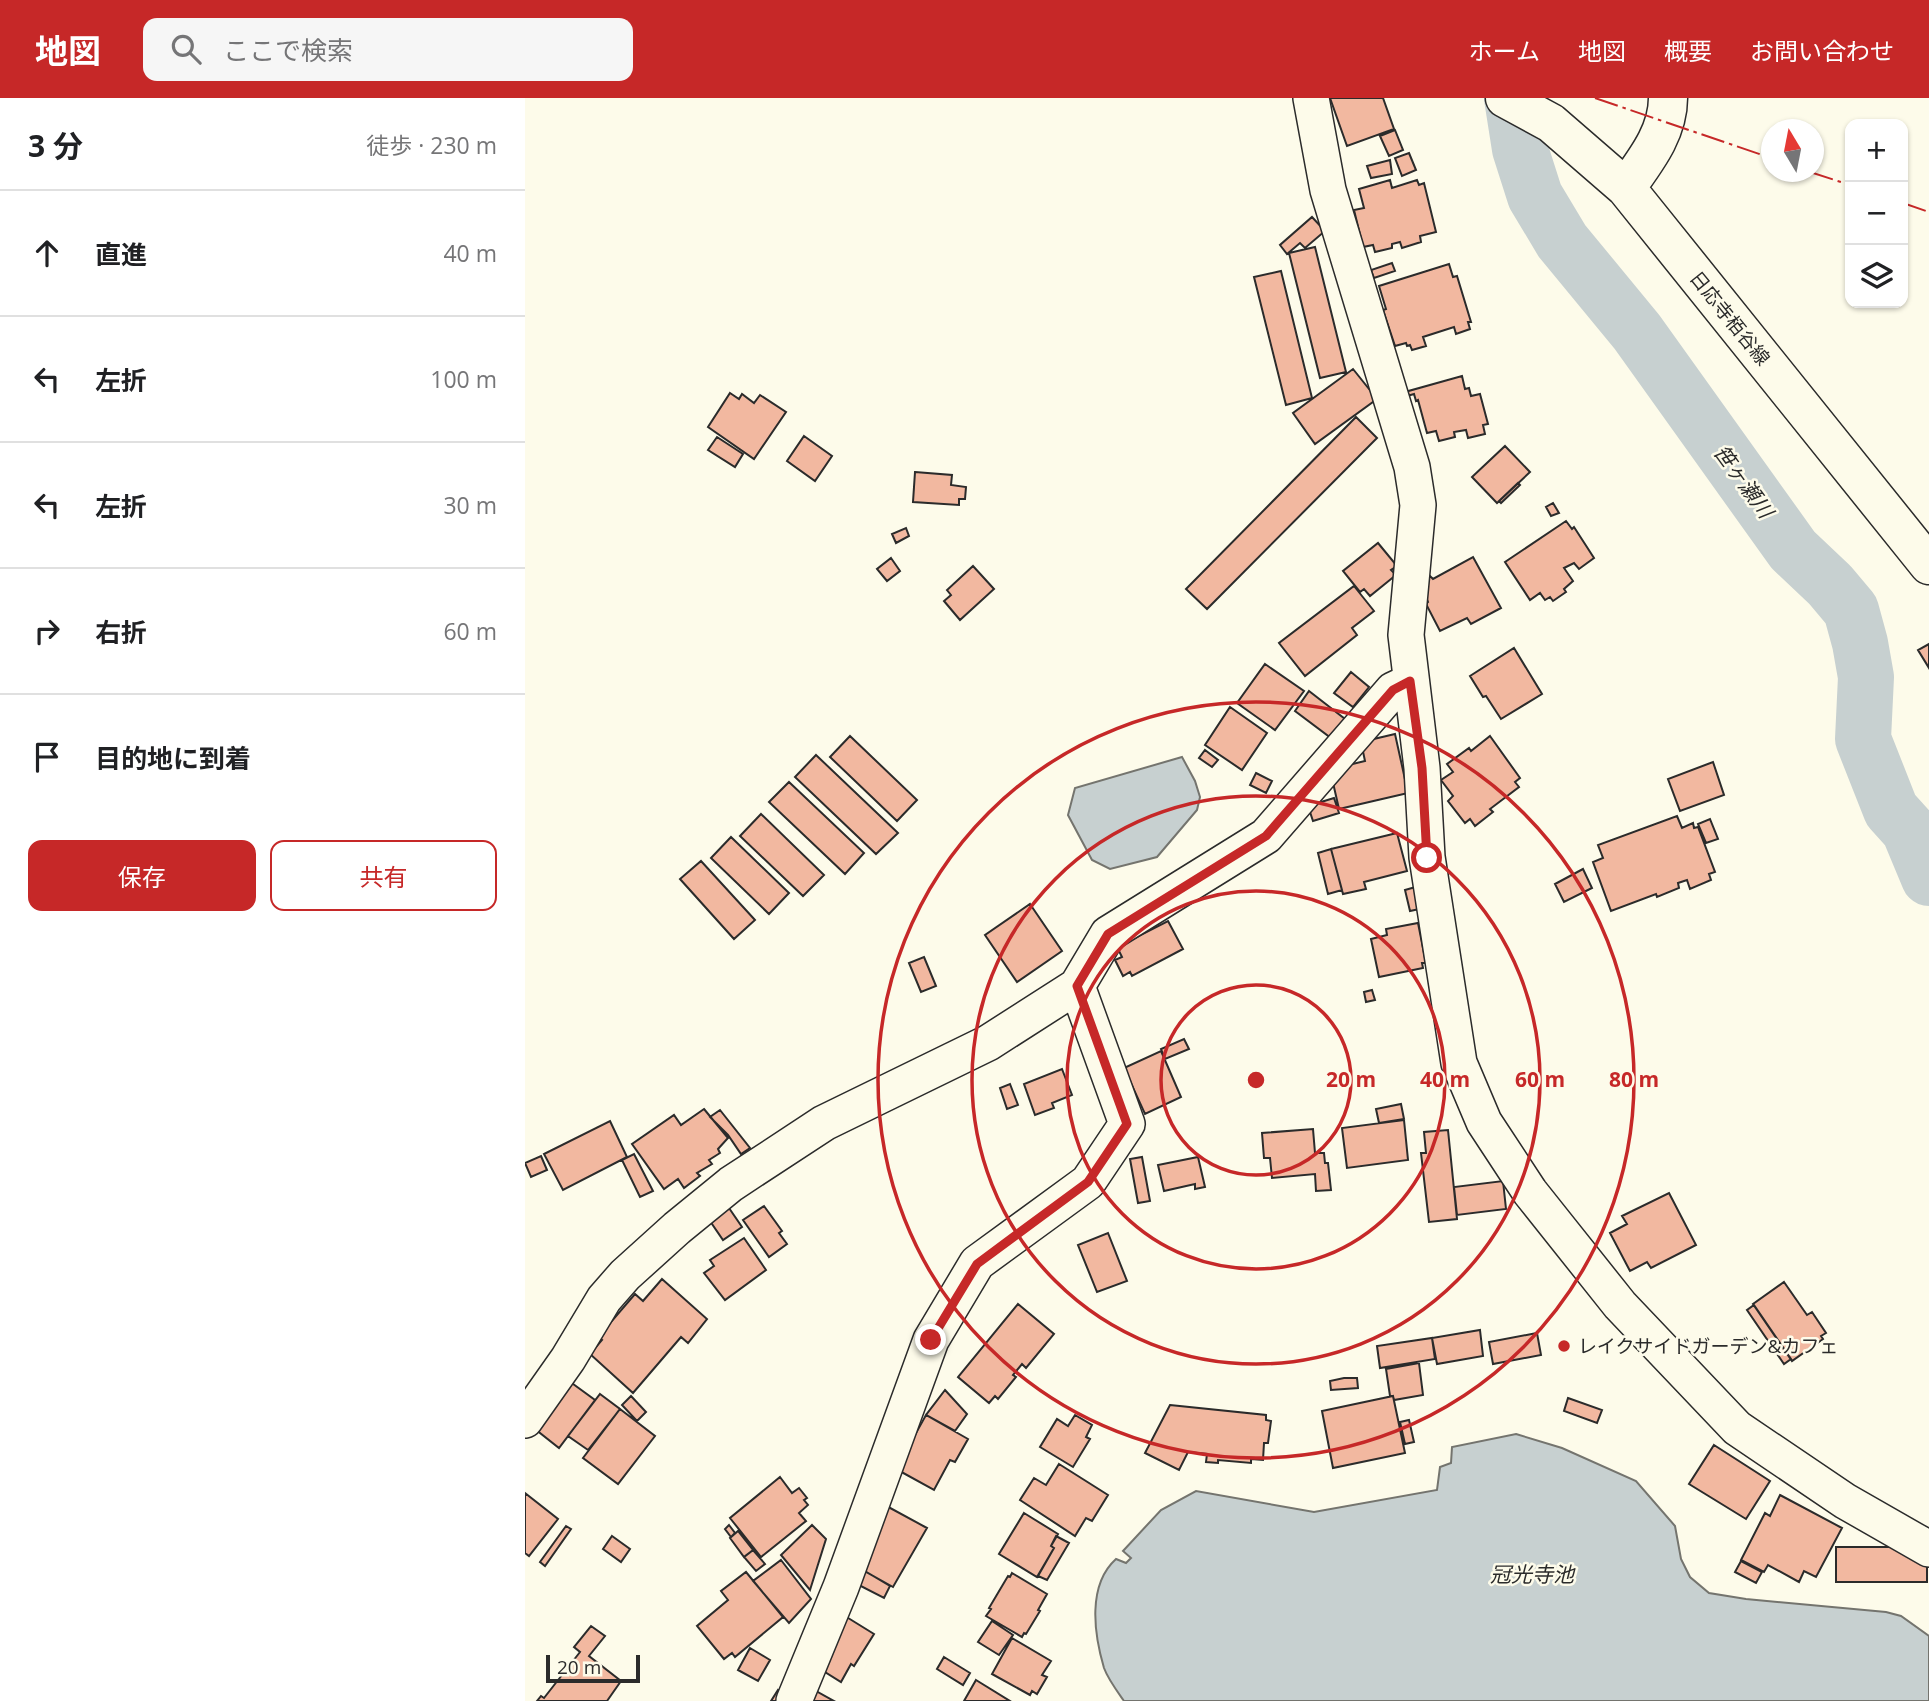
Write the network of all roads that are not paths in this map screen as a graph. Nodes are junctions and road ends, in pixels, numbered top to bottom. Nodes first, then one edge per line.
1 (1311, 98) edge
2 (1505, 98) edge
3 (1668, 98) edge
4 (1626, 188) junction
5 (1929, 565) edge
6 (1410, 681) junction
7 (1077, 986) junction
8 (525, 1420) edge
9 (1929, 1549) edge
10 (793, 1701) edge

1 - 6 street
2 - 4 main road, 日応寺栢谷線
3 - 4 main road
4 - 5 main road, 日応寺栢谷線
6 - 7 street
6 - 9 street
7 - 8 street
7 - 10 street

